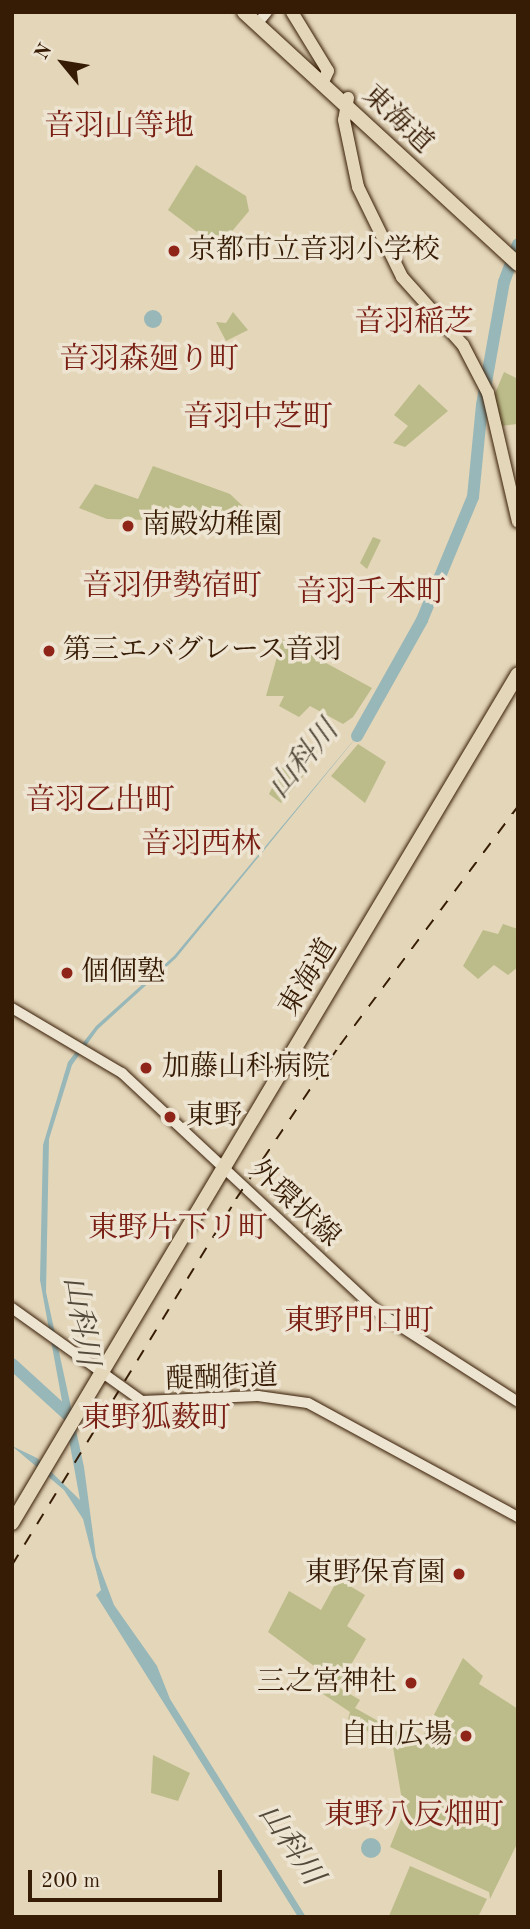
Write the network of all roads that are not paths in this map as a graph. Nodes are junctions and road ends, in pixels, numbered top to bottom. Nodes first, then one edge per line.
1 (244, 12) edge
2 (292, 12) edge
3 (261, 14) edge
4 (325, 81) junction
5 (347, 102) junction
6 (513, 255) edge
7 (518, 522) edge
8 (518, 674) edge
9 (518, 689) edge
10 (12, 1007) edge
11 (227, 1172) junction
12 (12, 1308) edge
13 (104, 1377) junction
14 (518, 1402) edge
15 (518, 1517) edge
16 (12, 1523) edge
17 (12, 1538) edge

1 - 4 highway, 東海道
2 - 4 main road
3 - 4 highway, 東海道
4 - 5 highway, 東海道
5 - 6 highway, 東海道
5 - 7 main road
8 - 11 highway, 東海道
9 - 11 highway, 東海道
10 - 11 street, 外環状線
11 - 13 highway, 東海道
11 - 14 street, 外環状線
12 - 13 street, 醍醐街道
13 - 15 street, 醍醐街道
13 - 16 highway, 東海道
13 - 17 highway, 東海道

